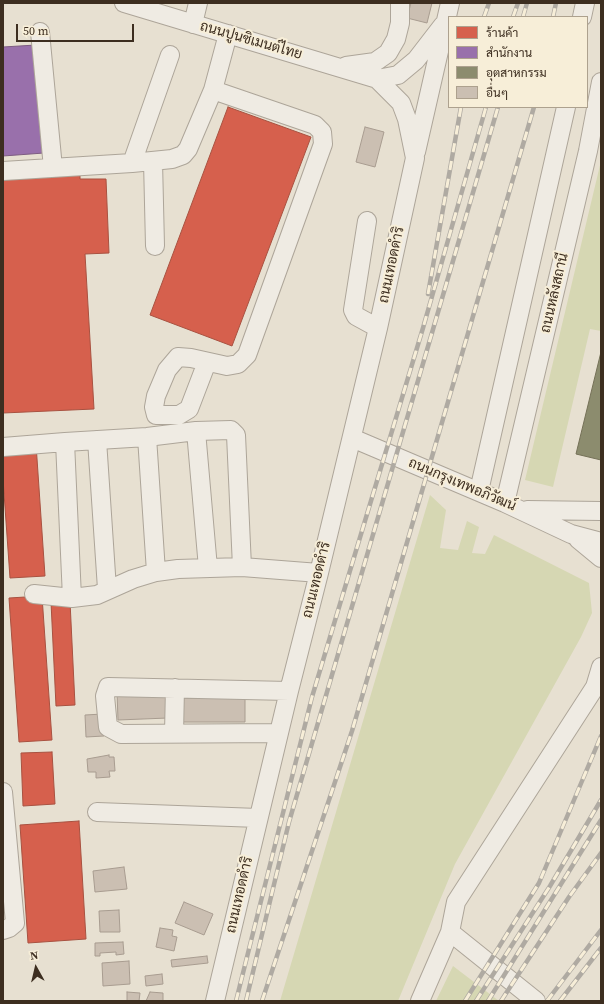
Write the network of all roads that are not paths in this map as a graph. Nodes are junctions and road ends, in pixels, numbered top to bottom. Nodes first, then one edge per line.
1 (124, 3) edge
2 (198, 3) edge
3 (400, 3) edge
4 (450, 3) edge
5 (585, 3) edge
6 (582, 16) edge
7 (447, 21) junction
8 (193, 24) junction
9 (40, 32) dead end
10 (228, 34) junction
11 (170, 55) dead end
12 (339, 67) junction
13 (377, 79) junction
14 (601, 82) edge
15 (213, 90) junction
16 (601, 102) edge
17 (566, 108) edge
18 (588, 151) junction
19 (415, 158) junction
20 (153, 161) junction
21 (132, 163) junction
22 (53, 168) junction
23 (3, 171) edge
24 (367, 221) dead end
25 (155, 246) dead end
26 (378, 328) junction
27 (207, 362) dead end
28 (196, 431) junction
29 (147, 437) junction
30 (352, 438) junction
31 (97, 440) junction
32 (65, 442) junction
33 (3, 447) edge
34 (479, 491) junction
35 (513, 507) junction
36 (601, 511) edge
37 (571, 534) junction
38 (601, 542) edge
39 (601, 558) edge
40 (242, 567) junction
41 (208, 568) junction
42 (156, 572) junction
43 (319, 573) junction
44 (107, 589) junction
45 (34, 594) dead end
46 (72, 598) junction
47 (601, 667) edge
48 (175, 688) junction
49 (598, 688) edge
50 (289, 691) junction
51 (279, 733) junction
52 (174, 734) junction
53 (3, 792) edge
54 (97, 812) dead end
55 (258, 818) junction
56 (3, 930) edge
57 (450, 932) junction
58 (215, 1001) edge
59 (420, 1001) edge
60 (536, 1001) edge

1 - 8 street, ถนนปูนซิเมนต์ไทย
2 - 8 street
3 - 12 street
4 - 7 street, ถนนเทอดดำริ
5 - 6 street
7 - 13 street, ถนนเทอดดำริ
7 - 19 street, ถนนเทอดดำริ
8 - 10 street, ถนนปูนซิเมนต์ไทย
9 - 22 street
10 - 12 street, ถนนปูนซิเมนต์ไทย
10 - 15 street
11 - 21 street
12 - 13 street, ถนนปูนซิเมนต์ไทย
13 - 19 street, ถนนเทอดดำริ
14 - 18 street, ถนนหลังสถานี
15 - 20 street
15 - 27 street
16 - 18 street
17 - 34 street
18 - 35 street, ถนนหลังสถานี
19 - 26 street, ถนนเทอดดำริ
20 - 21 street
20 - 25 street
21 - 22 street
22 - 23 street
24 - 26 street
26 - 30 street, ถนนเทอดดำริ
28 - 29 street
28 - 40 street
28 - 41 street
29 - 31 street
29 - 42 street
30 - 34 street, ถนนกรุงเทพอภิวัฒน์
30 - 43 street, ถนนเทอดดำริ
31 - 32 street
31 - 44 street
32 - 33 street
32 - 46 street
34 - 35 street, ถนนกรุงเทพอภิวัฒน์
35 - 36 street
35 - 37 street, ถนนกรุงเทพอภิวัฒน์
37 - 38 street, ถนนกรุงเทพอภิวัฒน์
37 - 39 street, ถนนกรุงเทพอภิวัฒน์
40 - 41 street
40 - 43 street
41 - 42 street
42 - 44 street
43 - 50 street, ถนนเทอดดำริ
44 - 46 street
45 - 46 street
47 - 49 street
48 - 50 street
48 - 52 street
48 - 52 street
49 - 57 street
50 - 51 street, ถนนเทอดดำริ
51 - 52 street
51 - 55 street, ถนนเทอดดำริ
53 - 56 street
54 - 55 street
55 - 58 street, ถนนเทอดดำริ
57 - 59 street
57 - 60 street

